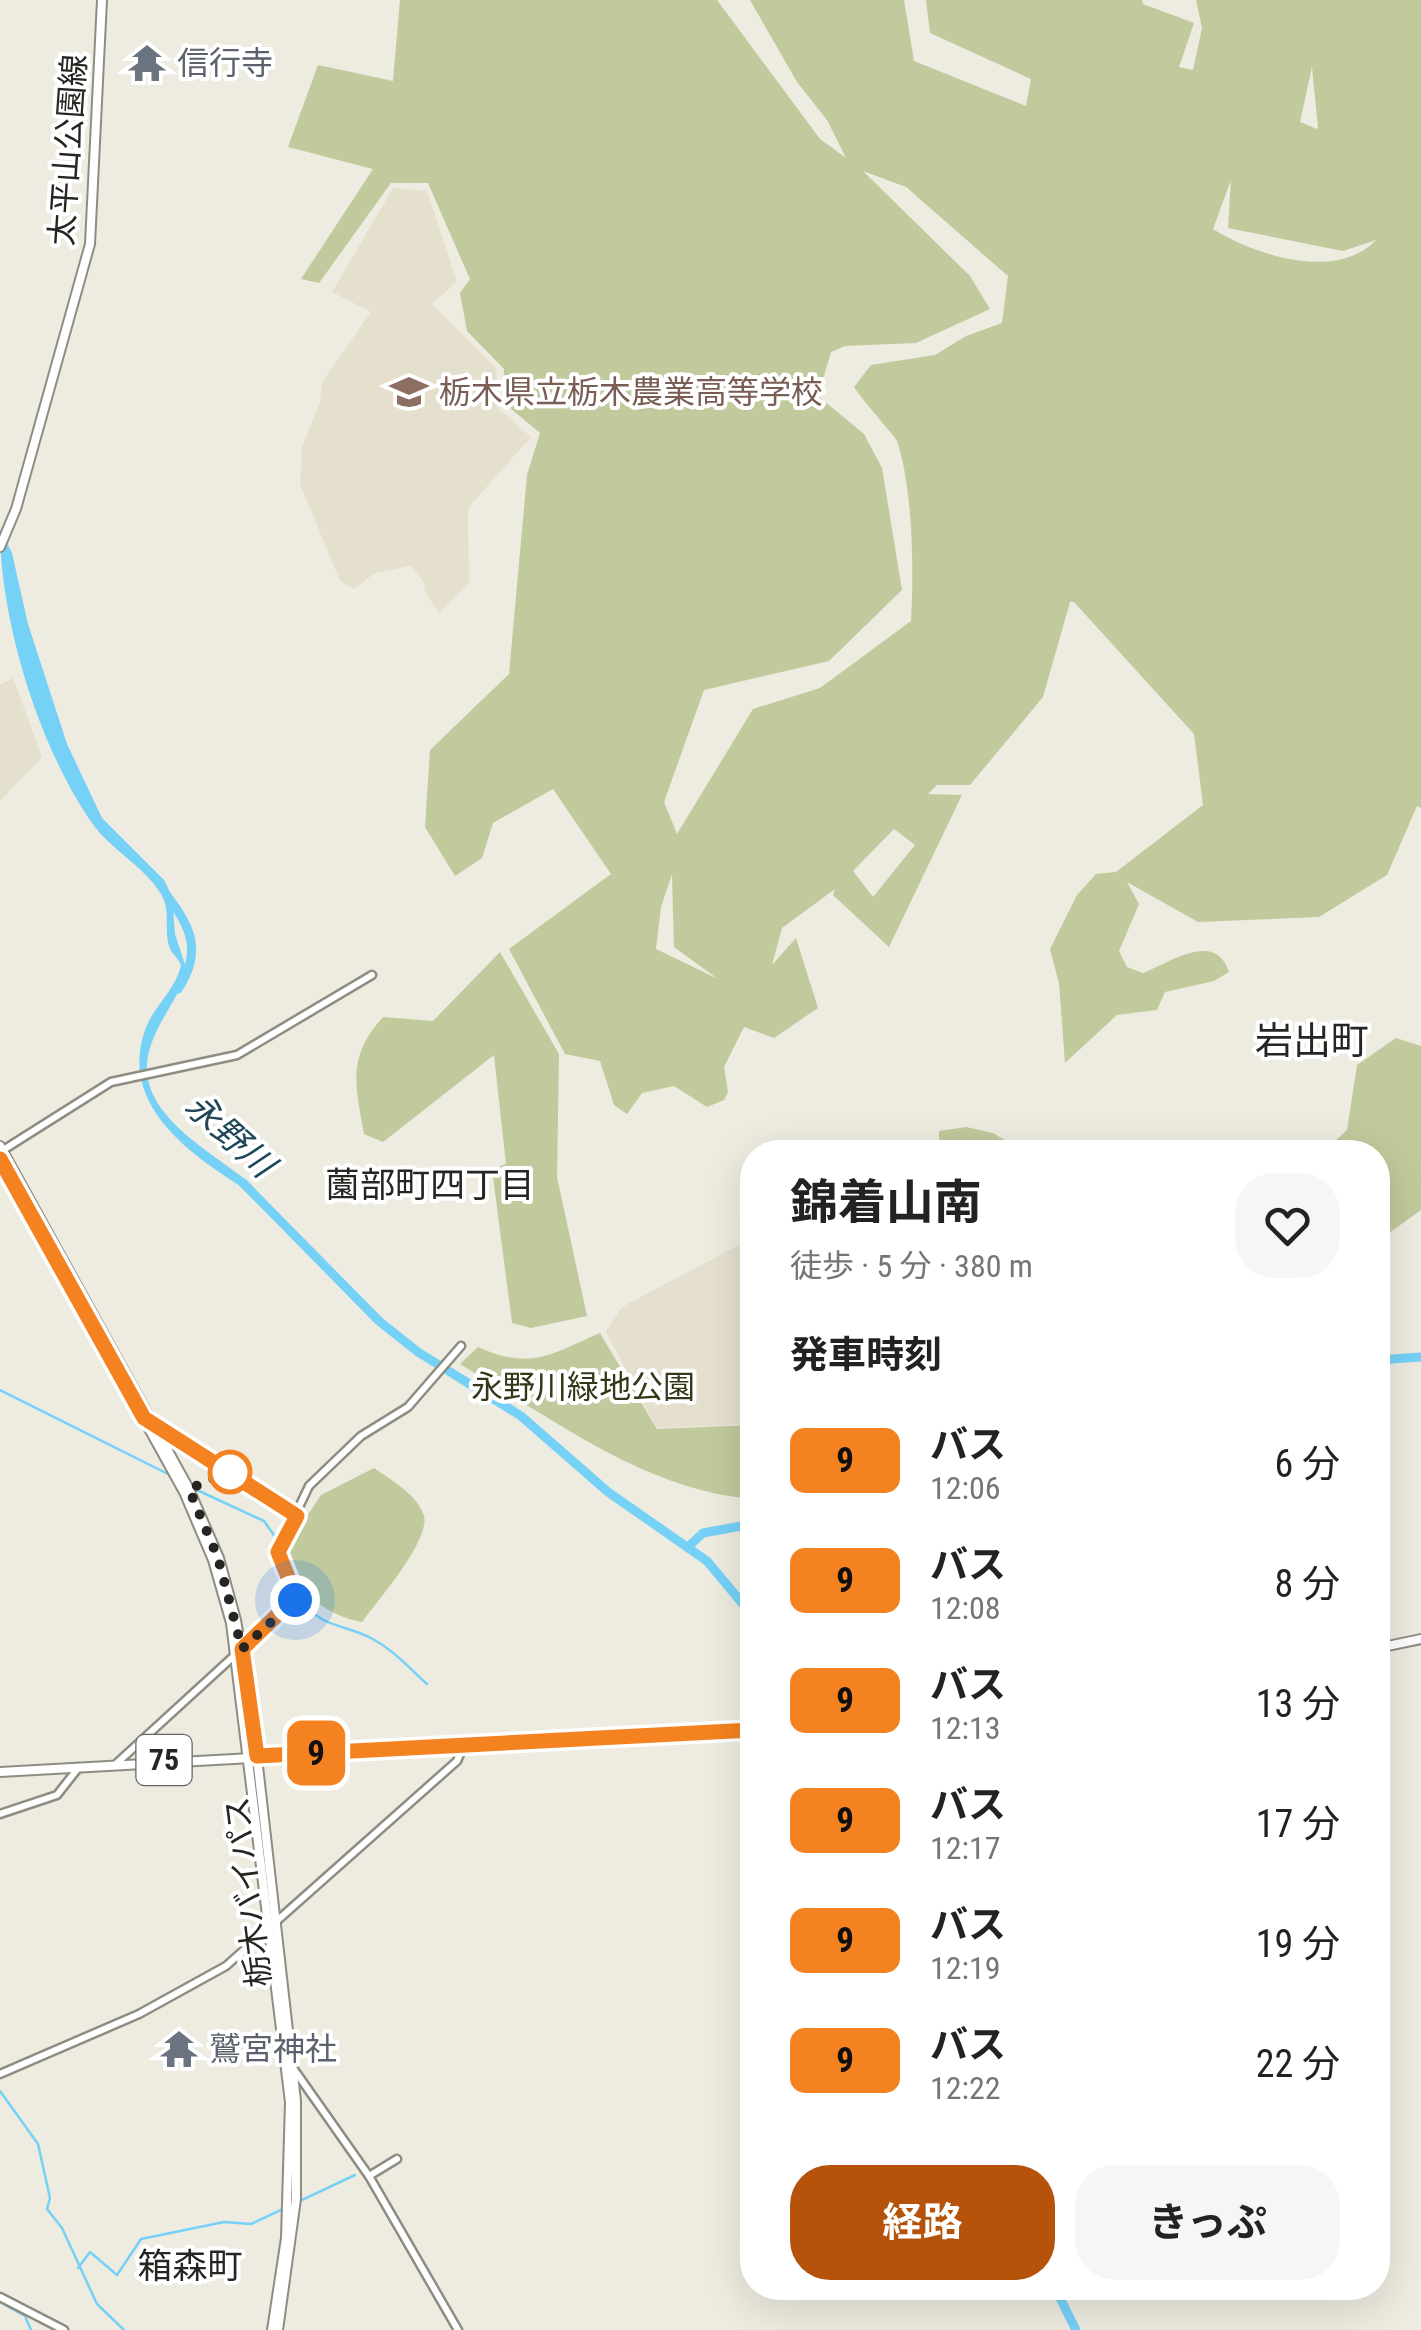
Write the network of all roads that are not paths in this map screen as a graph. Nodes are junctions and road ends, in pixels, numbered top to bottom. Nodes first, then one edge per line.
1 (102, 0) edge
2 (0, 546) edge
3 (372, 975) dead end
4 (1, 1152) edge
5 (462, 1346) dead end
6 (1421, 1639) edge
7 (1390, 1645) edge
8 (239, 1652) junction
9 (740, 1731) edge
10 (464, 1746) junction
11 (253, 1756) junction
12 (118, 1763) junction
13 (79, 1766) junction
14 (0, 1772) edge
15 (0, 1814) edge
16 (273, 1920) junction
17 (287, 2059) junction
18 (294, 2068) junction
19 (0, 2074) edge
20 (396, 2159) dead end
21 (369, 2176) junction
22 (0, 2296) edge
23 (64, 2330) edge
24 (275, 2330) edge
25 (458, 2330) edge

1 - 2 main road, 太平山公園線
3 - 4 street
4 - 8 main road, 栃木バイパス
5 - 8 street
6 - 7 main road
8 - 11 main road, 栃木バイパス
8 - 12 street
9 - 10 main road, 75
10 - 11 main road, 75
10 - 16 street
11 - 12 main road, 75
11 - 16 main road, 栃木バイパス
12 - 13 main road, 75
13 - 14 main road, 75
13 - 15 street
16 - 17 main road, 栃木バイパス
16 - 18 main road, 栃木バイパス
16 - 19 street
17 - 18 street
17 - 24 main road, 栃木バイパス
18 - 21 street
18 - 24 main road, 栃木バイパス
20 - 21 street
21 - 25 street
22 - 23 street

